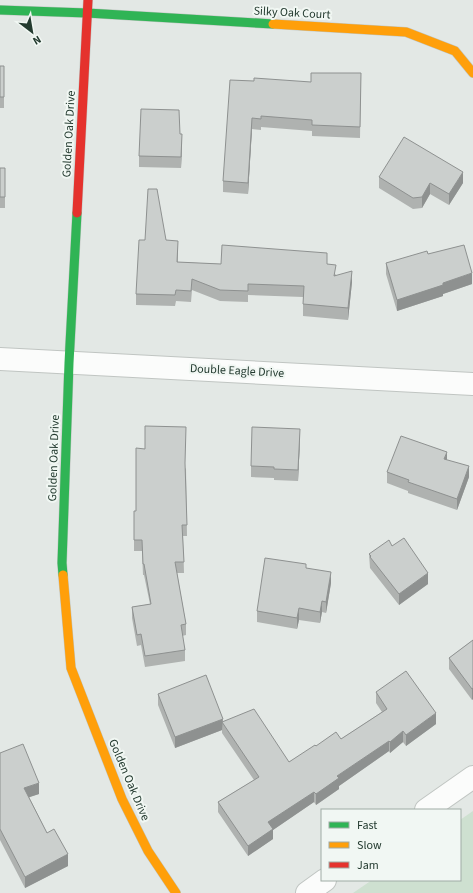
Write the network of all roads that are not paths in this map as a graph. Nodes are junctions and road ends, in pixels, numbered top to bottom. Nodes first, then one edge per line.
1 (88, 0) edge
2 (0, 10) edge
3 (87, 13) junction
4 (473, 73) edge
5 (0, 359) edge
6 (70, 362) junction
7 (473, 384) edge
8 (473, 777) edge
9 (427, 809) edge
10 (325, 881) edge
11 (176, 893) edge
12 (307, 893) edge

1 - 3 street, Golden Oak Drive
2 - 3 street, Silky Oak Court
3 - 4 street, Silky Oak Court
3 - 6 street, Golden Oak Drive
5 - 6 street, Double Eagle Drive
6 - 7 street, Double Eagle Drive
6 - 11 street, Golden Oak Drive
8 - 9 street
10 - 12 street

